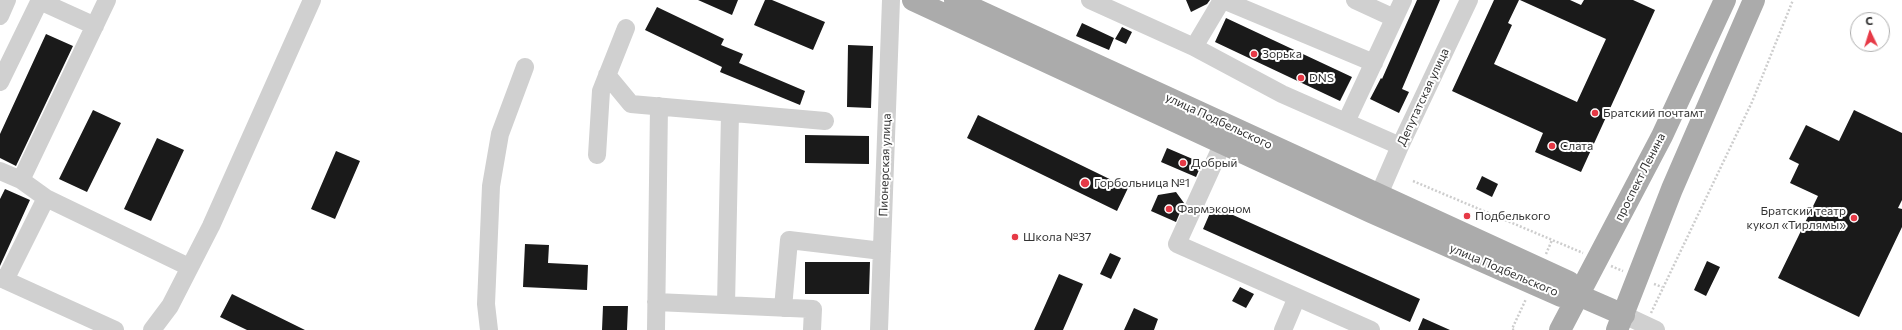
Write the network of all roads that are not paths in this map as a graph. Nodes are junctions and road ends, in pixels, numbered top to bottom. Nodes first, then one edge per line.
1 (7, 0) edge
2 (40, 0) edge
3 (107, 0) edge
4 (312, 0) edge
5 (891, 0) edge
6 (913, 0) edge
7 (955, 0) edge
8 (1090, 0) edge
9 (1223, 0) edge
10 (1355, 0) edge
11 (1402, 0) edge
12 (1470, 0) edge
13 (1725, 0) edge
14 (1754, 0) edge
15 (0, 16) edge
16 (1394, 18) junction
17 (95, 26) junction
18 (626, 28) dead end
19 (1194, 47) junction
20 (1374, 63) junction
21 (525, 67) dead end
22 (608, 75) junction
23 (0, 82) edge
24 (659, 106) junction
25 (730, 113) junction
26 (825, 122) dead end
27 (1346, 122) junction
28 (1223, 143) junction
29 (1400, 146) junction
30 (597, 155) dead end
31 (0, 171) edge
32 (21, 180) junction
33 (46, 198) junction
34 (1375, 204) junction
35 (882, 251) junction
36 (189, 267) junction
37 (3, 279) edge
38 (1578, 295) junction
39 (1297, 297) junction
40 (656, 302) junction
41 (726, 305) junction
42 (783, 308) junction
43 (1620, 322) edge
44 (1651, 327) edge
45 (115, 330) edge
46 (152, 330) edge
47 (489, 330) edge
48 (656, 330) edge
49 (812, 330) edge
50 (879, 330) edge
51 (1283, 330) edge
52 (1371, 330) edge
53 (1560, 330) edge

1 - 15 street
2 - 17 street
2 - 23 street
3 - 17 street
4 - 36 street
5 - 35 street, Пионерская улица
6 - 28 main road, улица Подбельского
7 - 34 main road, улица Подбельского
8 - 19 street
9 - 19 street
9 - 20 street
10 - 16 street
11 - 16 street
12 - 29 street, Депутатская улица
13 - 38 main road, проспект Ленина
14 - 43 main road
16 - 20 street
17 - 32 street
18 - 22 street
19 - 27 street
20 - 27 street
21 - 47 street
22 - 24 street
22 - 30 street
24 - 25 street
24 - 40 street
25 - 26 street
25 - 41 street
27 - 29 street
28 - 34 main road, улица Подбельского
28 - 39 street
29 - 34 street, Депутатская улица
31 - 32 street
32 - 33 street
33 - 36 street
33 - 37 street
34 - 38 main road, улица Подбельского
35 - 42 street
35 - 50 street, Пионерская улица
36 - 46 street
37 - 45 street
38 - 43 main road
38 - 53 main road, проспект Ленина
39 - 51 street
39 - 52 street
40 - 41 street
40 - 48 street
41 - 42 street
42 - 49 street
43 - 44 street

